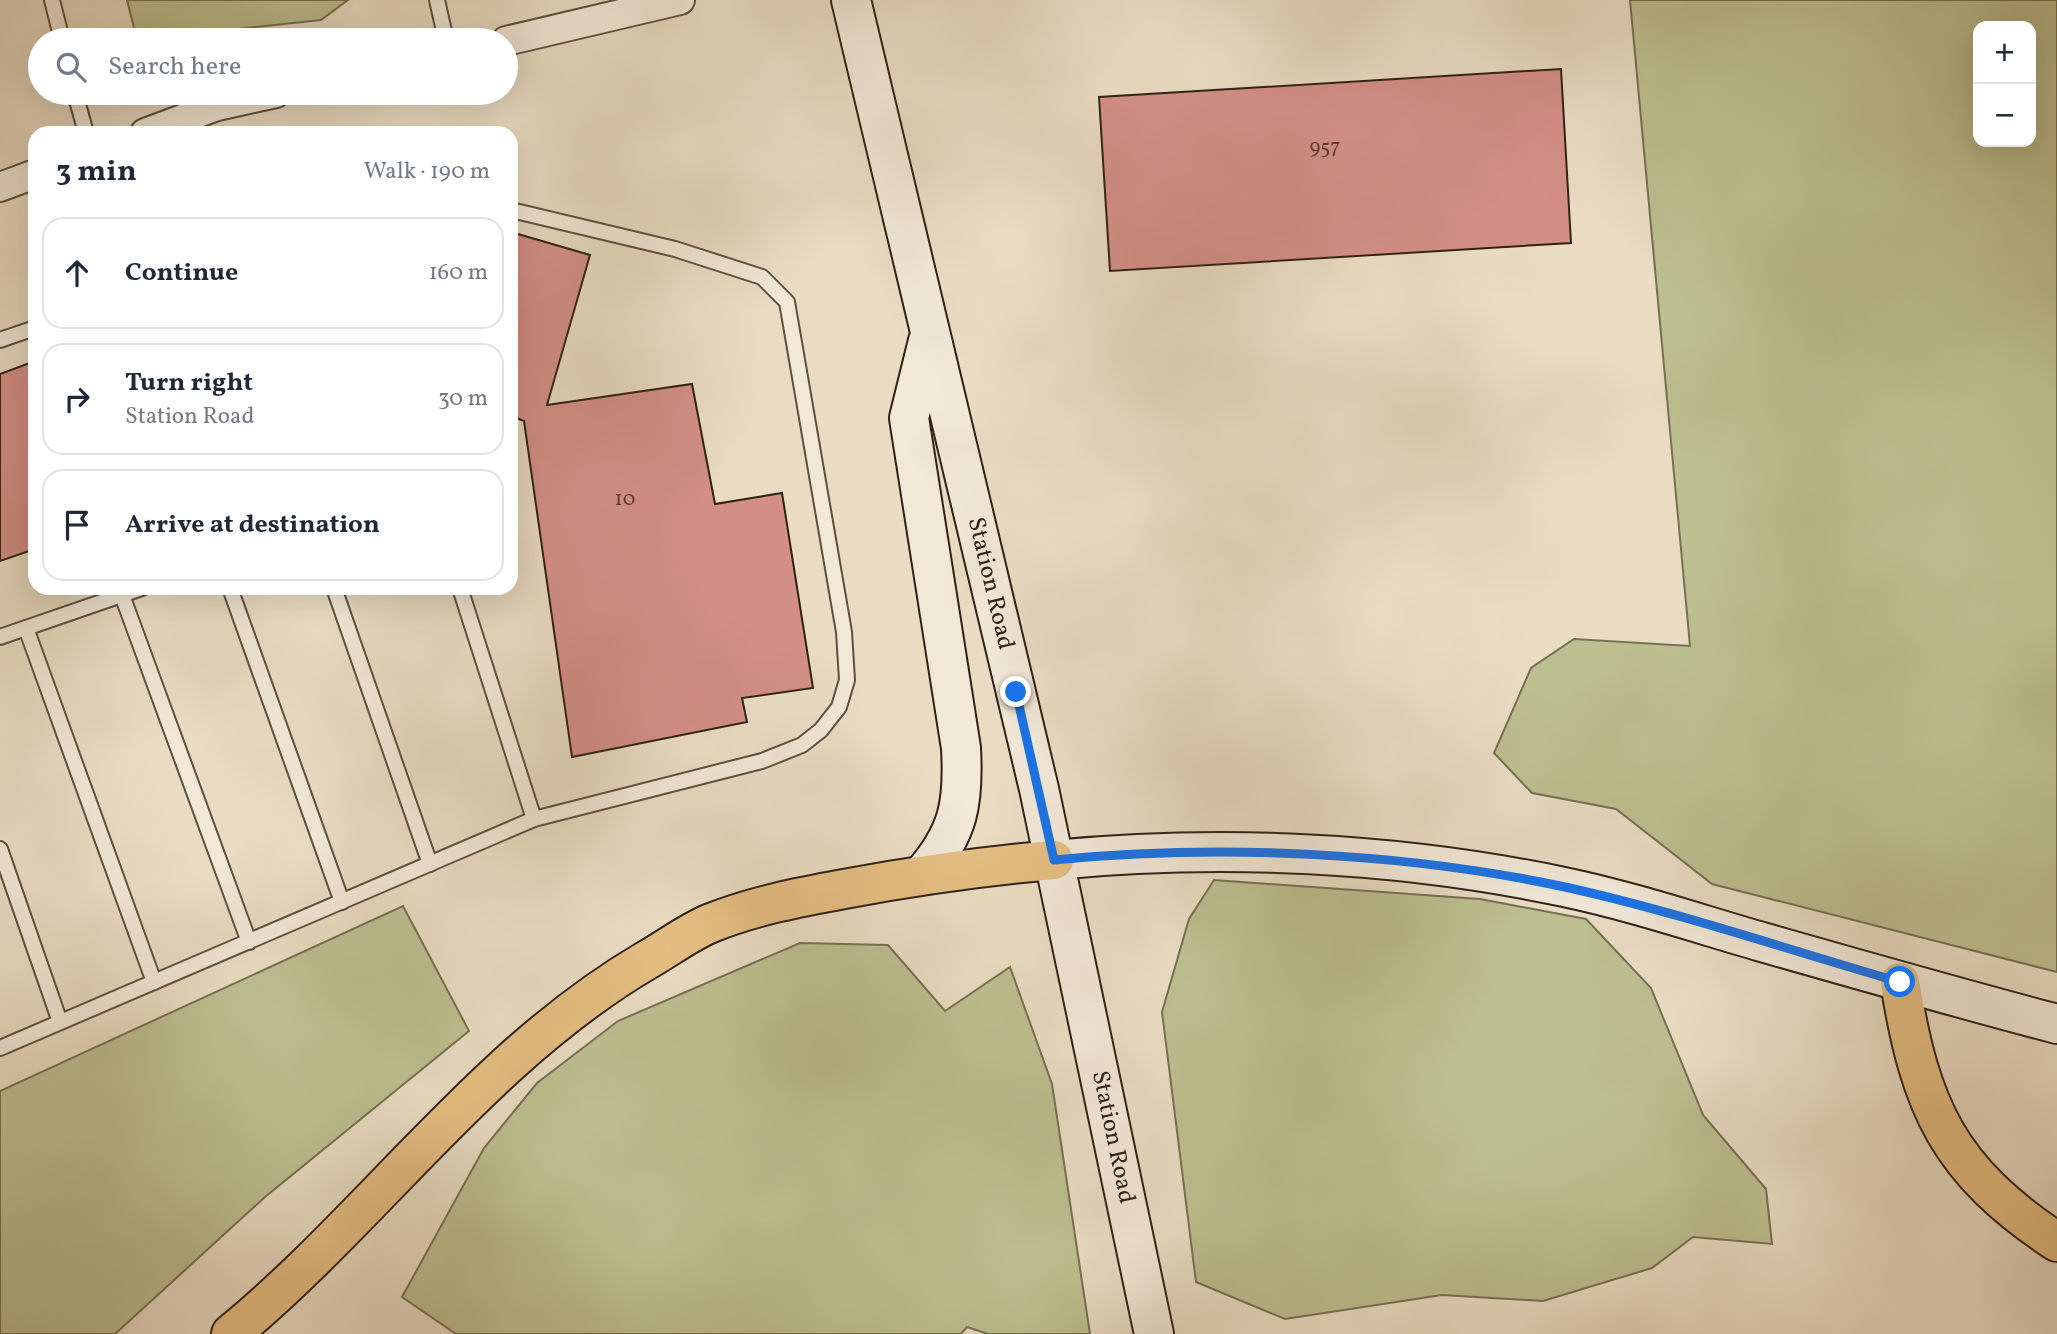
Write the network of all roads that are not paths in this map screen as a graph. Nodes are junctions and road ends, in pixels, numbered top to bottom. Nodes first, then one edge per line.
1 (52, 0) edge
2 (437, 0) edge
3 (680, 0) edge
4 (851, 0) edge
5 (614, 8) edge
6 (59, 28) edge
7 (443, 28) edge
8 (518, 37) edge
9 (78, 105) edge
10 (222, 105) edge
11 (84, 126) edge
12 (164, 126) edge
13 (28, 177) edge
14 (0, 187) edge
15 (518, 212) edge
16 (28, 330) edge
17 (929, 335) junction
18 (0, 340) edge
19 (122, 595) joint
20 (232, 595) edge
21 (336, 595) edge
22 (462, 595) edge
23 (26, 628) junction
24 (0, 638) edge
25 (534, 819) junction
26 (0, 849) edge
27 (1054, 860) junction
28 (430, 864) junction
29 (922, 876) junction
30 (342, 902) junction
31 (249, 942) junction
32 (154, 982) junction
33 (1900, 982) junction
34 (60, 1022) junction
35 (2057, 1024) edge
36 (0, 1048) edge
37 (2057, 1242) edge
38 (231, 1334) edge
39 (1154, 1334) edge

1 - 6 lane
2 - 7 lane
3 - 5 street
4 - 17 main road, Station Road
5 - 8 street
9 - 11 lane
10 - 12 street
13 - 14 street
15 - 25 lane
16 - 18 lane
17 - 27 main road, Station Road
17 - 29 main road
19 - 23 lane
19 - 31 lane
20 - 30 lane
21 - 28 lane
22 - 25 lane
23 - 24 lane
23 - 32 lane
25 - 28 lane
26 - 34 lane
27 - 29 highway
27 - 33 main road
27 - 39 main road, Station Road
28 - 30 lane
29 - 38 highway
30 - 31 lane
31 - 32 lane
32 - 34 lane
33 - 35 main road
33 - 37 highway
34 - 36 lane

